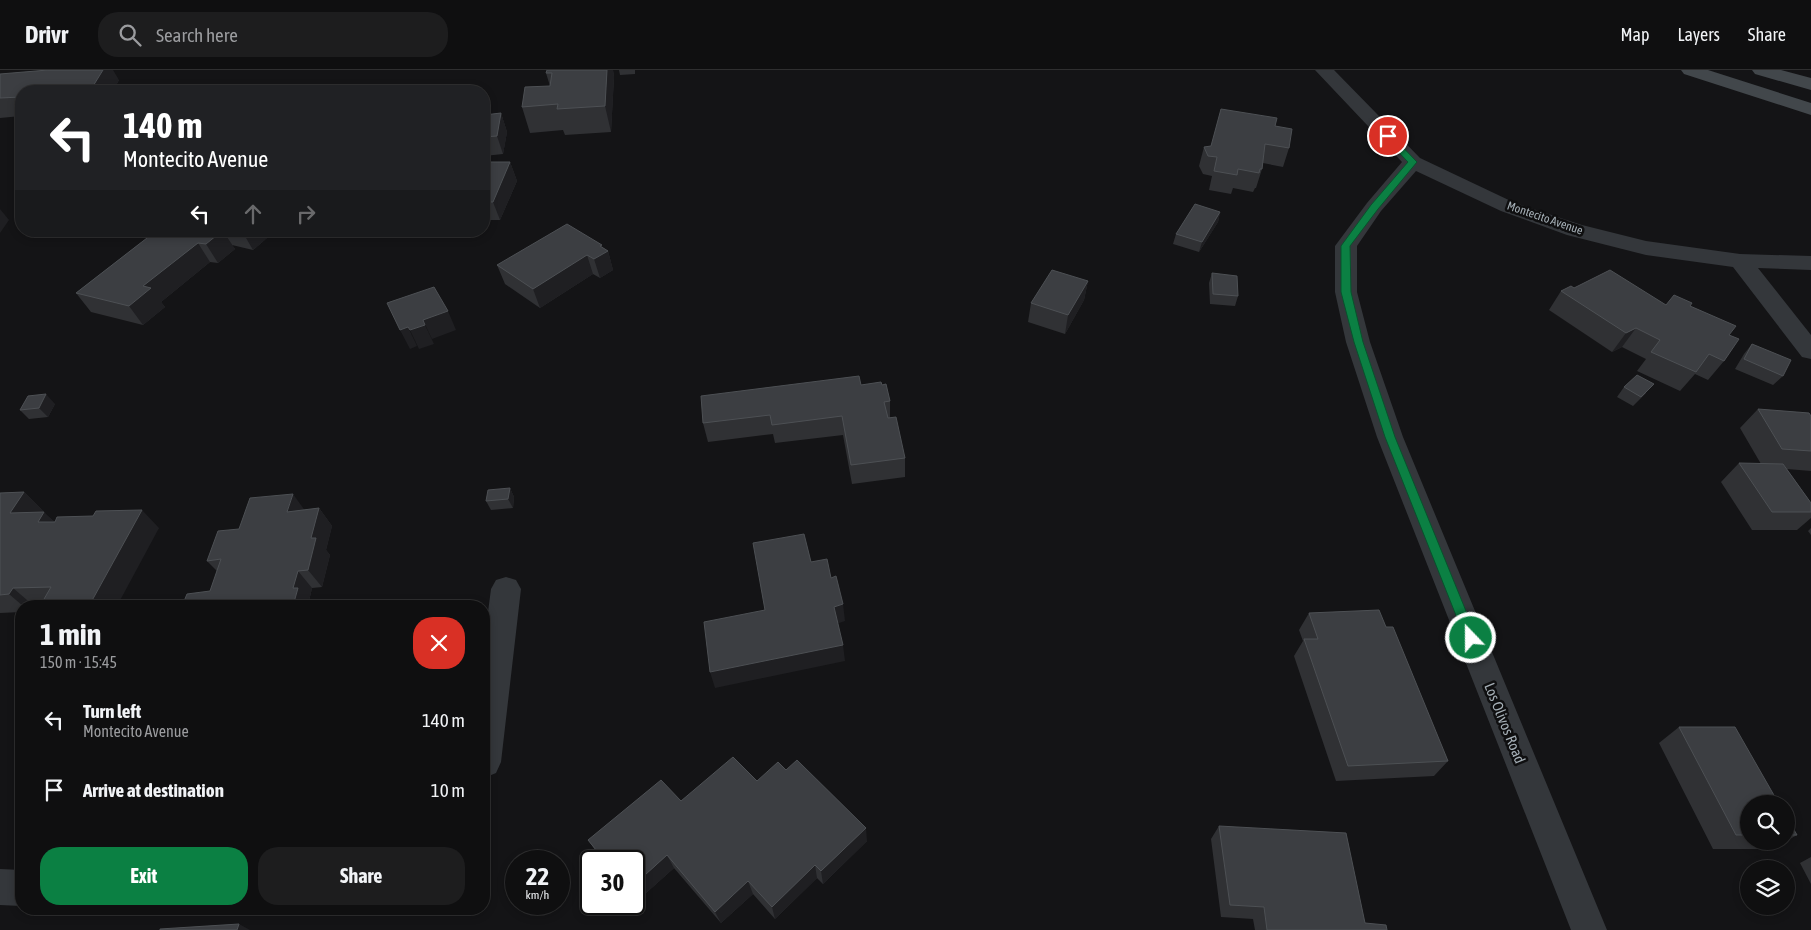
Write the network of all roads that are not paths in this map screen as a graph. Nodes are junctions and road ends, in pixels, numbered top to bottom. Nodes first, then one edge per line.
1 (1324, 70) edge
2 (1690, 70) edge
3 (1762, 70) edge
4 (1811, 84) edge
5 (1811, 108) edge
6 (1413, 162) junction
7 (1740, 261) junction
8 (1811, 263) edge
9 (1811, 351) edge
10 (506, 589) dead end
11 (490, 715) edge
12 (0, 887) edge
13 (15, 888) edge
14 (1589, 930) edge

1 - 6 street, Montecito Avenue
2 - 5 main road
3 - 4 main road
6 - 7 street, Montecito Avenue
6 - 14 street, Los Olivos Road
7 - 8 street, Montecito Avenue
7 - 9 street
10 - 11 street
12 - 13 street

